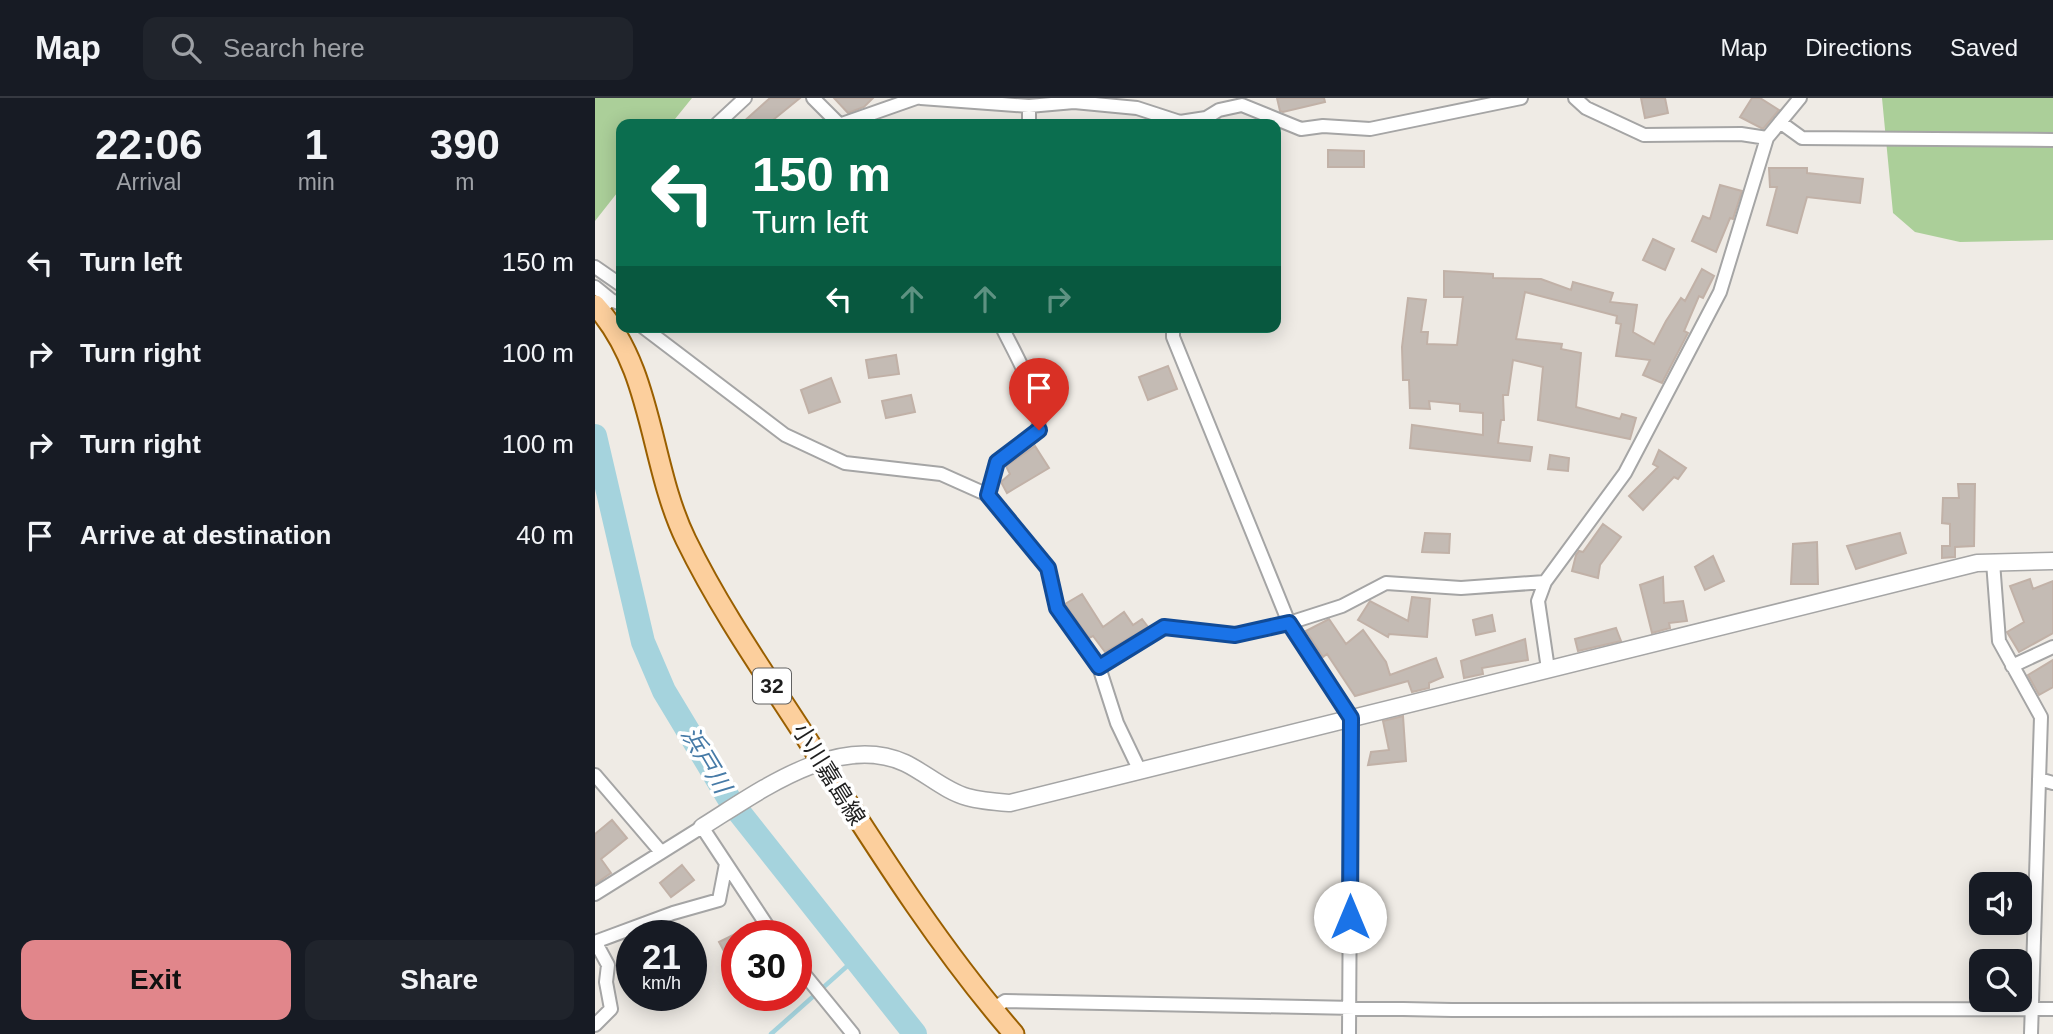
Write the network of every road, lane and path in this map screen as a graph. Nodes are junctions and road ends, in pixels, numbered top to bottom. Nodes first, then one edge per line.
1 (745, 98) edge
2 (813, 98) edge
3 (918, 98) edge
4 (1521, 98) edge
5 (1575, 98) edge
6 (1800, 98) edge
7 (1029, 106) junction
8 (722, 119) edge
9 (835, 119) edge
10 (855, 119) edge
11 (1028, 119) edge
12 (1169, 119) edge
13 (1201, 119) edge
14 (1276, 119) edge
15 (1281, 121) edge
16 (1780, 122) junction
17 (1767, 138) junction
18 (2053, 140) edge
19 (595, 267) edge
20 (616, 282) edge
21 (595, 287) edge
22 (607, 305) edge
23 (616, 327) edge
24 (618, 333) edge
25 (651, 333) edge
26 (1005, 333) edge
27 (1173, 333) edge
28 (988, 495) junction
29 (2053, 561) edge
30 (1993, 562) junction
31 (1545, 582) junction
32 (1289, 623) junction
33 (2053, 647) edge
34 (2013, 666) junction
35 (1099, 667) junction
36 (1548, 669) junction
37 (1351, 718) junction
38 (822, 762) junction
39 (1139, 769) junction
40 (595, 775) edge
41 (2039, 779) junction
42 (2053, 783) edge
43 (705, 825) junction
44 (661, 852) junction
45 (726, 864) junction
46 (595, 894) edge
47 (763, 920) edge
48 (595, 943) edge
49 (2032, 959) edge
50 (812, 984) edge
51 (992, 1009) junction
52 (1350, 1009) junction
53 (2053, 1009) edge
54 (1969, 1010) edge
55 (2032, 1010) edge
56 (2030, 1012) edge
57 (595, 1027) edge
58 (599, 1034) edge
59 (853, 1034) edge
60 (1014, 1034) edge
61 (1349, 1034) edge
62 (2031, 1034) edge

1 - 8 street
2 - 9 street
3 - 7 street
3 - 10 street
4 - 15 street
5 - 17 street
6 - 16 street
7 - 11 street
7 - 12 street
13 - 14 street
16 - 17 street
16 - 18 street
17 - 31 street
19 - 20 street
21 - 22 street
22 - 23 main road, 小川嘉島線 / 32
24 - 38 main road, 小川嘉島線 / 32
25 - 28 street
26 - 28 street
27 - 32 street
28 - 35 street
29 - 30 street
30 - 34 street
30 - 36 street
31 - 32 street
31 - 36 street
32 - 35 street
32 - 37 street
33 - 34 street
34 - 41 street
35 - 39 street
36 - 37 street
37 - 39 street
37 - 52 street
38 - 39 street
38 - 43 street
38 - 51 main road, 小川嘉島線 / 32
40 - 44 street
41 - 42 street
41 - 49 street
43 - 44 street
43 - 45 street
44 - 46 street
45 - 47 street
45 - 48 street
48 - 57 street
50 - 59 street
51 - 52 street
51 - 60 main road, 小川嘉島線 / 32
52 - 54 street
52 - 61 street
53 - 55 street
56 - 62 street
57 - 58 street

